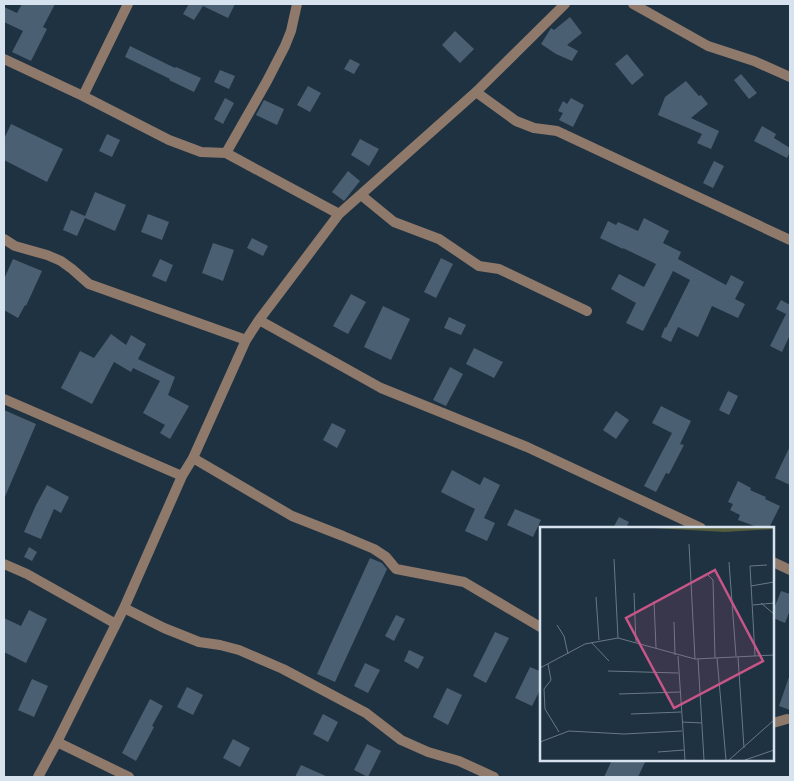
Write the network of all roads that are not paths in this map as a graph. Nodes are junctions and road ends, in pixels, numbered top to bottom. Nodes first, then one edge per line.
1 (128, 4) edge
2 (297, 4) edge
3 (564, 4) edge
4 (632, 4) edge
5 (4, 59) edge
6 (790, 77) edge
7 (476, 92) junction
8 (83, 96) junction
9 (226, 153) junction
10 (361, 195) junction
11 (339, 214) junction
12 (4, 240) edge
13 (790, 240) edge
14 (587, 311) dead end
15 (259, 320) junction
16 (246, 340) junction
17 (4, 399) edge
18 (193, 458) junction
19 (182, 476) junction
20 (699, 527) edge
21 (774, 562) edge
22 (4, 564) edge
23 (790, 570) edge
24 (124, 608) junction
25 (116, 624) junction
26 (540, 627) edge
27 (787, 719) dead end
28 (774, 723) edge
29 (57, 742) junction
30 (38, 777) edge
31 (129, 777) edge
32 (494, 777) edge

1 - 8 street
2 - 9 street
3 - 7 street
4 - 6 street
5 - 8 street
7 - 10 street
7 - 13 street
8 - 9 street
9 - 11 street
10 - 11 street
10 - 14 street
11 - 15 street
12 - 16 street
15 - 16 street
15 - 20 street
16 - 18 street
17 - 19 street
18 - 19 street
18 - 26 street
19 - 24 street
21 - 23 street
22 - 25 street
24 - 25 street
24 - 32 street
25 - 29 street
27 - 28 street
29 - 30 street
29 - 31 street

